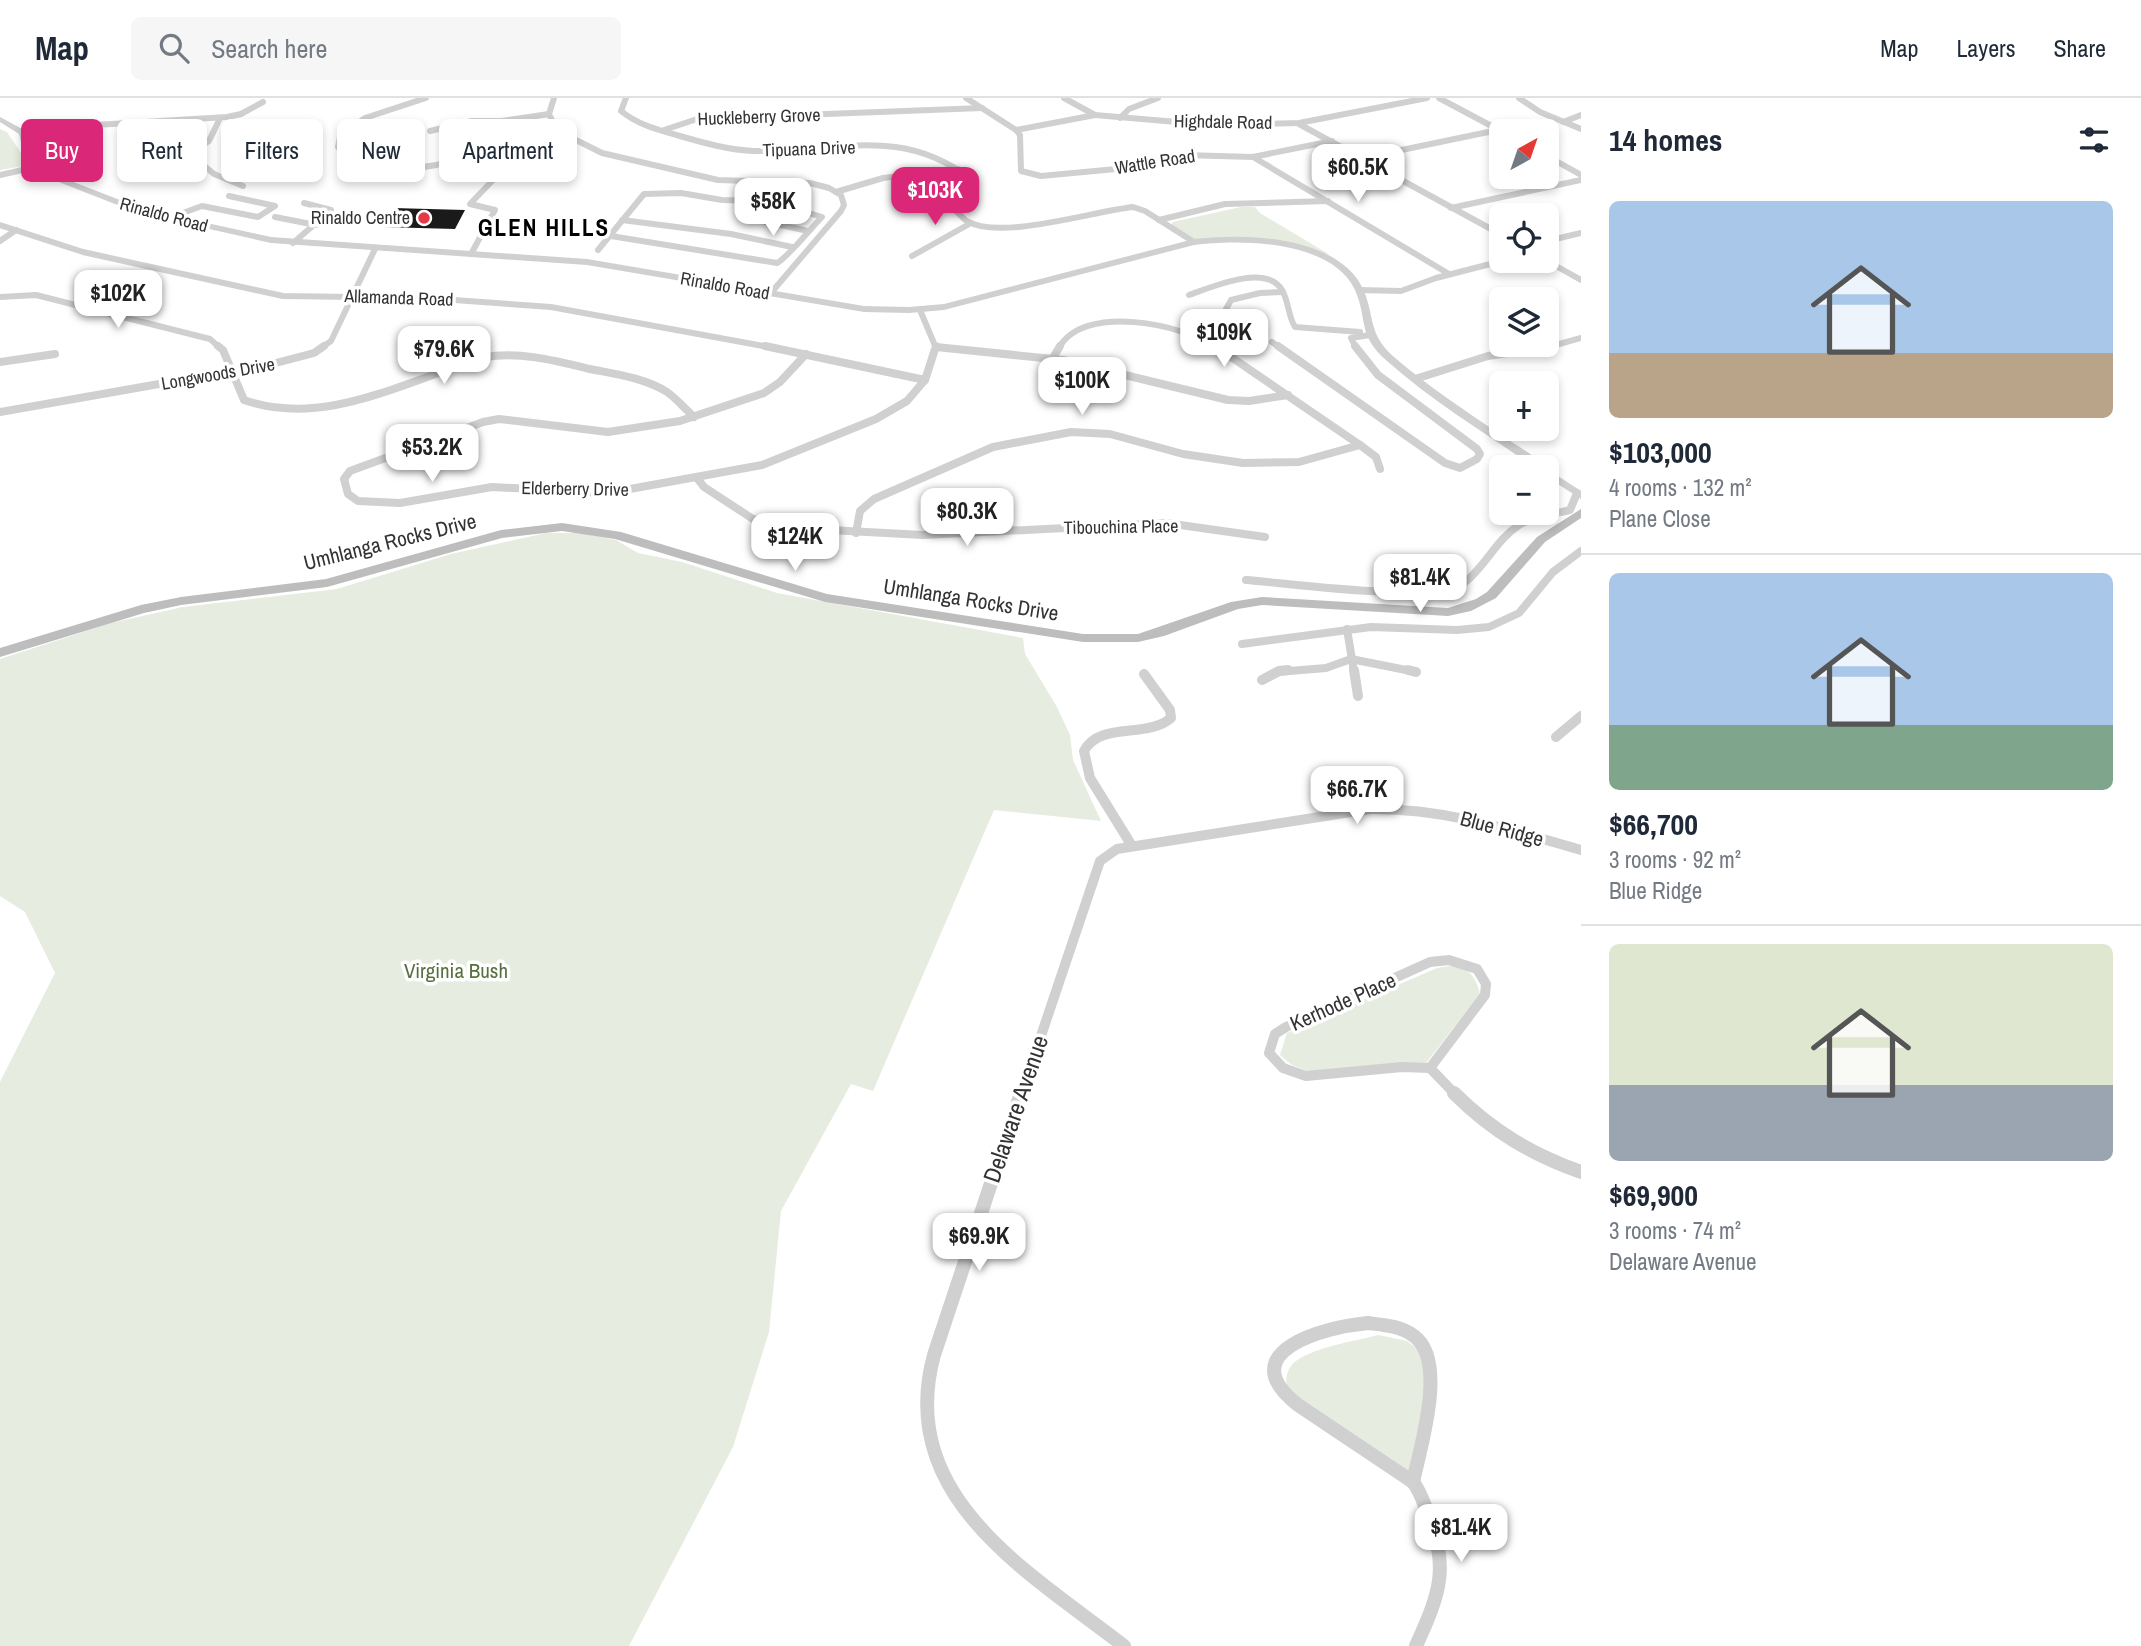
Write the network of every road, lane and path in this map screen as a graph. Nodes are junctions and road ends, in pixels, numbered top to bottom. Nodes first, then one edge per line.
1 (426, 98) edge
2 (554, 98) edge
3 (626, 98) edge
4 (966, 98) edge
5 (1064, 98) edge
6 (1158, 98) edge
7 (1427, 98) edge
8 (1439, 98) edge
9 (1519, 98) edge
10 (263, 102) dead end
11 (982, 108) junction
12 (549, 114) junction
13 (1581, 115) edge
14 (1095, 116) junction
15 (220, 118) junction
16 (1120, 118) junction
17 (0, 119) edge
18 (515, 119) edge
19 (1563, 122) junction
20 (1299, 124) junction
21 (103, 125) edge
22 (1489, 125) edge
23 (439, 129) edge
24 (1581, 129) edge
25 (664, 130) junction
26 (1016, 130) junction
27 (430, 131) dead end
28 (21, 132) edge
29 (1489, 133) edge
30 (1332, 141) junction
31 (1253, 157) junction
32 (1363, 158) junction
33 (439, 162) edge
34 (1559, 163) edge
35 (958, 169) junction
36 (21, 170) edge
37 (0, 175) edge
38 (1581, 177) edge
39 (64, 182) edge
40 (492, 182) edge
41 (243, 186) dead end
42 (836, 191) junction
43 (229, 196) dead end
44 (1328, 201) junction
45 (304, 203) dead end
46 (1451, 208) junction
47 (275, 217) dead end
48 (744, 217) dead end
49 (169, 218) junction
50 (622, 220) junction
51 (1158, 220) junction
52 (971, 223) junction
53 (0, 225) edge
54 (316, 225) junction
55 (1489, 228) edge
56 (16, 230) junction
57 (808, 231) junction
58 (1581, 233) edge
59 (611, 236) junction
60 (1559, 238) edge
61 (0, 241) edge
62 (796, 242) junction
63 (814, 242) junction
64 (1194, 242) junction
65 (293, 243) junction
66 (375, 249) junction
67 (598, 250) dead end
68 (471, 254) junction
69 (912, 256) dead end
70 (1489, 264) edge
71 (1559, 268) edge
72 (1449, 274) junction
73 (1581, 280) edge
74 (1359, 290) junction
75 (1283, 292) junction
76 (770, 294) junction
77 (1189, 295) dead end
78 (0, 297) edge
79 (353, 297) junction
80 (920, 310) junction
81 (1241, 326) dead end
82 (1370, 333) junction
83 (1581, 338) edge
84 (1272, 342) dead end
85 (936, 347) junction
86 (55, 354) dead end
87 (806, 354) junction
88 (1053, 358) junction
89 (0, 362) edge
90 (232, 371) junction
91 (1415, 379) junction
92 (925, 380) junction
93 (1288, 396) junction
94 (0, 412) edge
95 (694, 417) junction
96 (1360, 445) junction
97 (1524, 455) edge
98 (1380, 469) dead end
99 (697, 478) junction
100 (1559, 481) edge
101 (1579, 495) edge
102 (1581, 513) edge
103 (856, 533) junction
104 (1265, 537) dead end
105 (1581, 551) edge
106 (1246, 580) dead end
107 (1347, 629) junction
108 (1242, 644) dead end
109 (0, 653) edge
110 (1351, 659) junction
111 (1416, 672) dead end
112 (1144, 674) dead end
113 (1262, 680) dead end
114 (1358, 696) dead end
115 (1581, 716) edge
116 (1556, 737) dead end
117 (1132, 846) junction
118 (1581, 850) edge
119 (1430, 1068) junction
120 (1581, 1172) edge
121 (1413, 1482) junction
122 (1124, 1646) edge
123 (1416, 1646) edge

1 - 33 street
2 - 12 street
3 - 25 street, Tipuana Drive
4 - 11 street
5 - 14 street, Highdale Road
6 - 16 street
7 - 20 street, Highdale Road
8 - 22 street
9 - 19 street
10 - 15 street
11 - 25 street, Huckleberry Grove
11 - 26 street
12 - 18 street
12 - 42 street
13 - 19 street
14 - 16 street, Highdale Road
14 - 26 street
15 - 21 street
15 - 41 street
16 - 20 street, Highdale Road
17 - 28 street
19 - 24 street
20 - 30 street
23 - 27 street
25 - 35 street, Tipuana Drive
26 - 31 street, Wattle Road
29 - 32 street
30 - 31 street, Wattle Road
30 - 32 street
31 - 44 street
32 - 46 street
34 - 38 street
35 - 42 street
35 - 52 street
36 - 37 street
38 - 46 street
39 - 49 street, Rinaldo Road
40 - 68 street
42 - 63 street
43 - 49 street
44 - 51 street
44 - 72 street
45 - 54 street
46 - 55 street
47 - 54 street
48 - 57 street
49 - 65 street, Rinaldo Road
50 - 57 street
50 - 59 street
50 - 62 street
51 - 52 street
51 - 64 street
52 - 69 street
53 - 56 street, Allamanda Road
54 - 65 street
56 - 61 street
56 - 79 street, Allamanda Road
57 - 62 street
58 - 60 street
59 - 62 street
59 - 67 street
62 - 63 street
63 - 76 street
64 - 74 street, Rinaldo Road
64 - 80 street, Rinaldo Road
65 - 66 street, Rinaldo Road
66 - 68 street, Rinaldo Road
66 - 79 street, Longwoods Drive
68 - 76 street, Rinaldo Road
70 - 72 street
71 - 73 street
72 - 74 street
74 - 82 street, Rinaldo Road
75 - 77 street
75 - 81 street
75 - 82 street
76 - 80 street, Rinaldo Road
78 - 90 street
79 - 87 street, Allamanda Road
79 - 90 street, Longwoods Drive
80 - 85 street
82 - 84 street
82 - 91 street, Rinaldo Road
83 - 91 street
85 - 88 street
85 - 92 street, Elderberry Drive
86 - 89 street
87 - 92 street, Allamanda Road
87 - 95 street, Elderberry Drive
88 - 93 street
88 - 93 street
90 - 94 street, Longwoods Drive
90 - 95 street
91 - 97 street, Rinaldo Road
92 - 99 street, Elderberry Drive
93 - 96 street
95 - 99 street, Elderberry Drive
96 - 98 street
96 - 103 street
99 - 103 street, Tibouchina Place
100 - 101 street
101 - 106 street
102 - 109 main road, Umhlanga Rocks Drive
103 - 104 street, Tibouchina Place
105 - 107 street
107 - 108 street
107 - 110 street
110 - 111 street
110 - 113 street
110 - 114 street
112 - 117 street
115 - 116 street
117 - 118 street, Blue Ridge
117 - 122 street, Delaware Avenue
119 - 119 street, Kerhode Place
119 - 120 street
121 - 121 street
121 - 123 street

